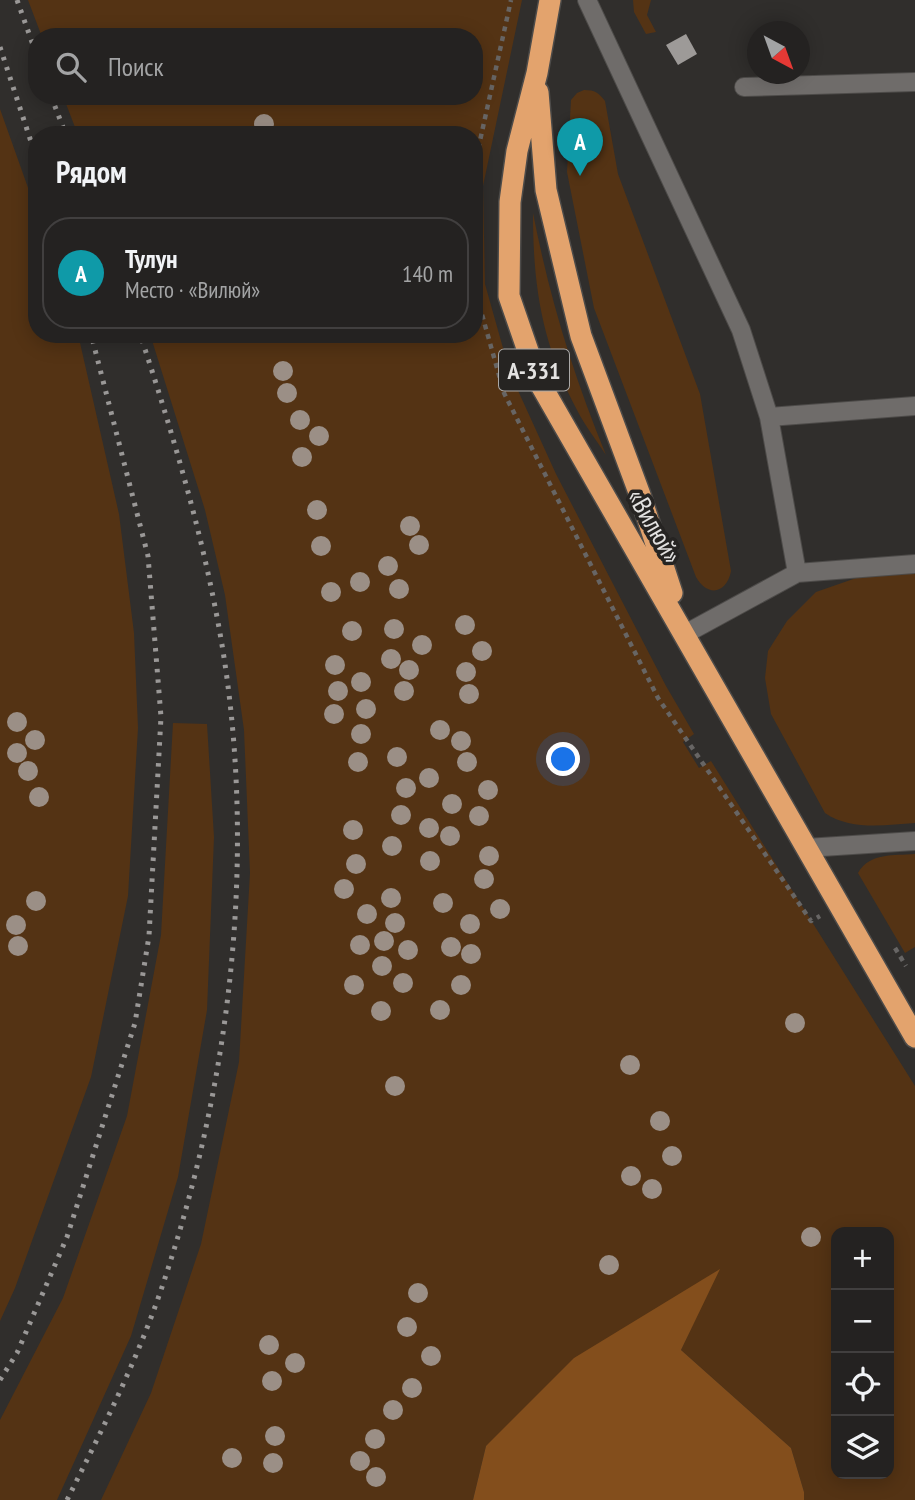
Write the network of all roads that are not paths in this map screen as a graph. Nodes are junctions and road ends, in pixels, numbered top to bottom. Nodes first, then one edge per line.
1 (550, 0) edge
2 (587, 0) edge
3 (537, 73) junction
4 (915, 82) edge
5 (744, 87) dead end
6 (915, 406) edge
7 (769, 417) junction
8 (915, 564) edge
9 (797, 573) junction
10 (685, 634) junction
11 (915, 841) edge
12 (806, 848) junction
13 (915, 1037) edge

1 - 3 highway, «Вилюй» / А-331
2 - 7 street
3 - 10 highway
3 - 10 highway, «Вилюй» / А-331
4 - 5 street
6 - 7 street
7 - 9 street
8 - 9 street
9 - 10 street
10 - 12 highway, «Вилюй» / А-331
11 - 12 street
12 - 13 highway, «Вилюй» / А-331

